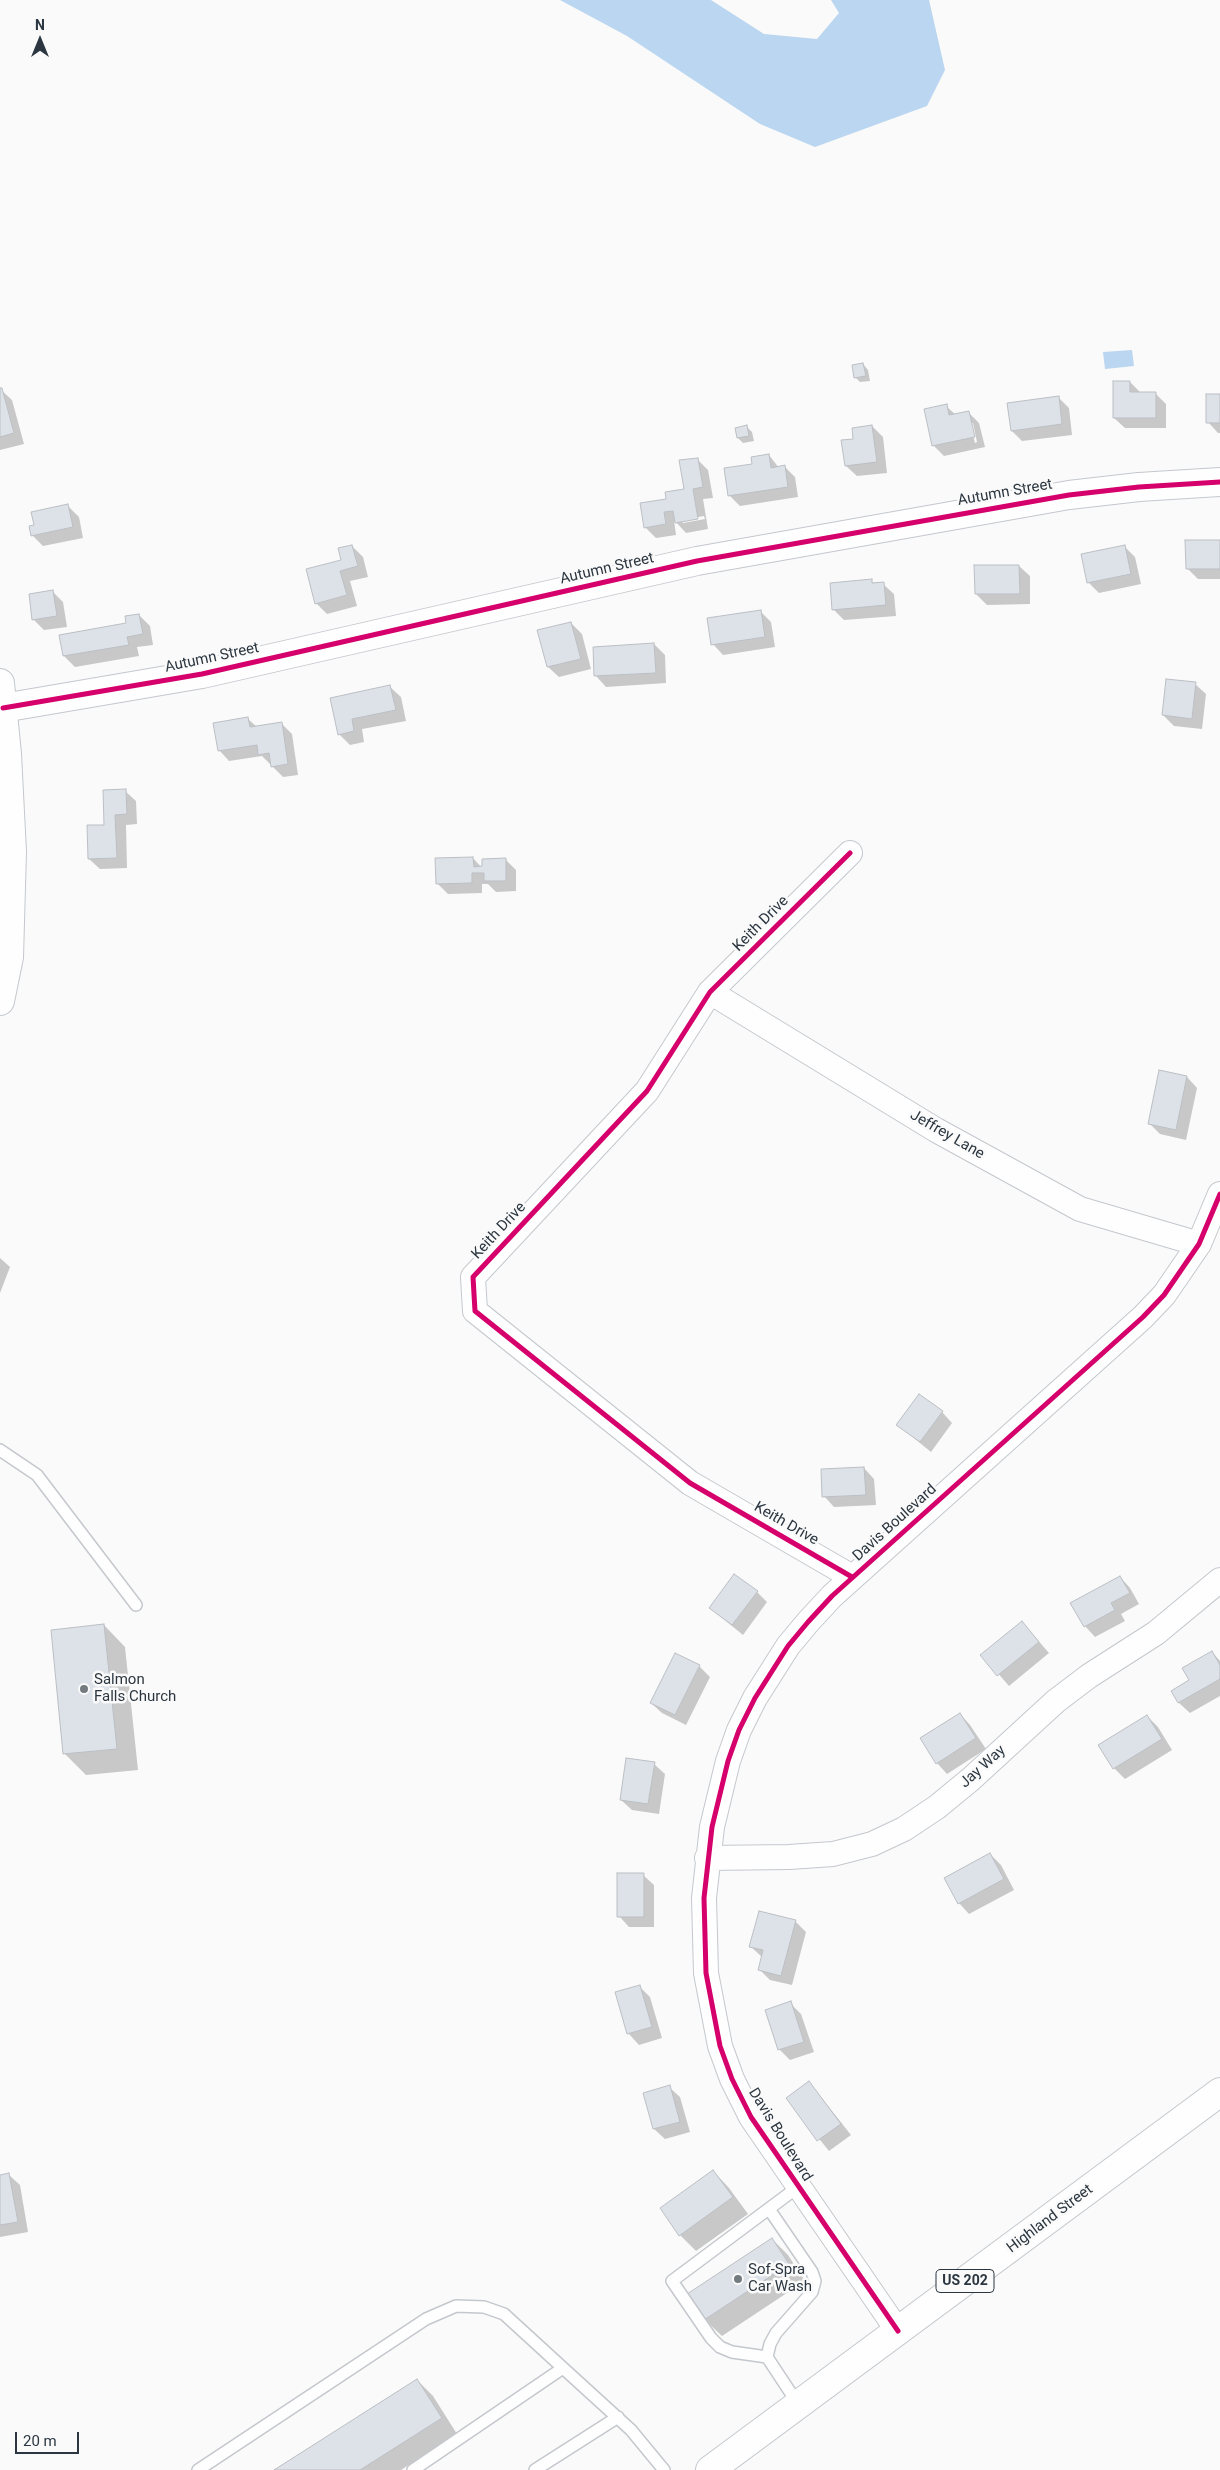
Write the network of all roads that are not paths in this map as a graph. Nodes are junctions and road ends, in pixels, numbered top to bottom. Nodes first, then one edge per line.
1 (1220, 482) edge
2 (2, 696) edge
3 (850, 852) dead end
4 (710, 992) junction
5 (0, 1001) edge
6 (1220, 1194) edge
7 (1199, 1244) junction
8 (0, 1450) edge
9 (852, 1577) junction
10 (1220, 1580) edge
11 (136, 1605) dead end
12 (707, 1858) junction
13 (1220, 2092) edge
14 (798, 2187) junction
15 (769, 2209) junction
16 (898, 2331) junction
17 (767, 2357) junction
18 (563, 2368) junction
19 (799, 2405) junction
20 (618, 2417) junction
21 (198, 2470) edge
22 (413, 2470) edge
23 (535, 2470) edge
24 (664, 2470) edge
25 (710, 2470) edge

1 - 2 main road, Autumn Street
2 - 5 main road
3 - 4 street, Keith Drive
4 - 7 street, Jeffrey Lane
4 - 9 street, Keith Drive
6 - 7 street, Davis Boulevard
7 - 9 street, Davis Boulevard
8 - 11 lane
9 - 12 street, Davis Boulevard
10 - 12 street, Jay Way
12 - 14 street, Davis Boulevard
13 - 16 main road, Highland Street / US 202
14 - 15 lane
14 - 16 street, Davis Boulevard
15 - 17 lane
15 - 17 lane
16 - 19 main road, Highland Street / US 202
17 - 19 lane
18 - 20 lane
18 - 21 lane
18 - 22 lane
19 - 25 main road, Highland Street / US 202
20 - 23 lane
20 - 24 lane

